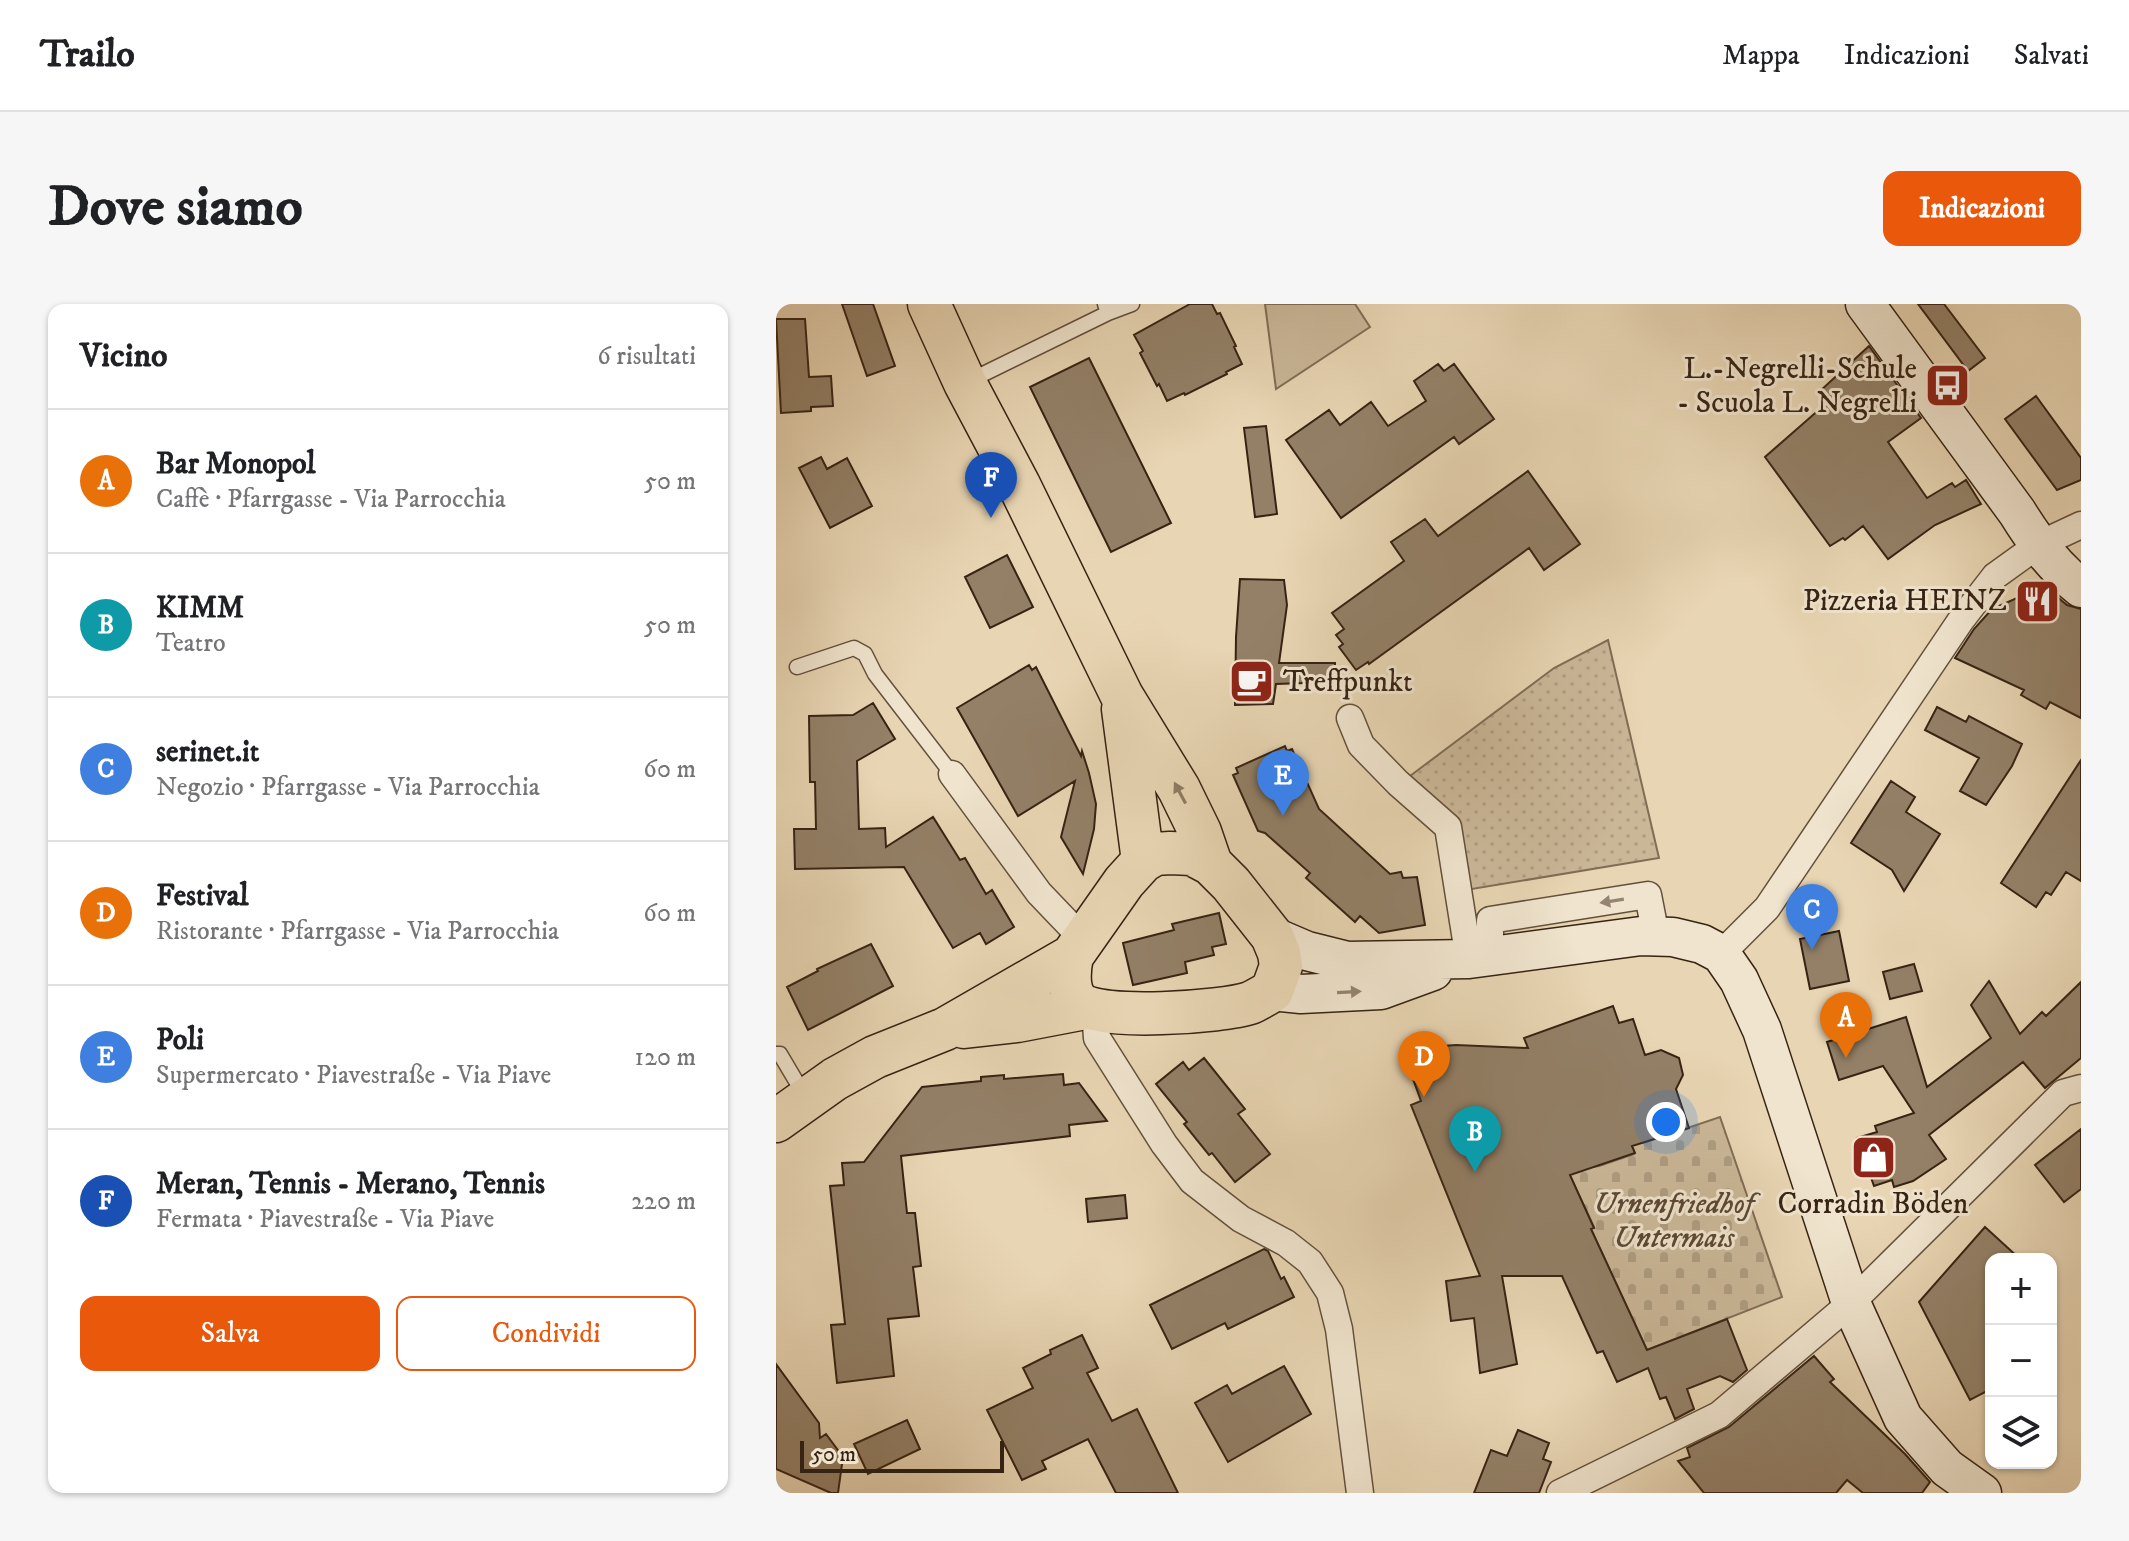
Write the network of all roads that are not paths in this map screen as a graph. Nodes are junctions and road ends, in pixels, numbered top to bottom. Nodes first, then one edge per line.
1 (929, 304) edge
2 (1132, 304) edge
3 (1865, 304) edge
4 (1107, 308) edge
5 (965, 383) junction
6 (2081, 525) edge
7 (2038, 545) junction
8 (2081, 588) edge
9 (797, 667) dead end
10 (1122, 696) junction
11 (1350, 718) dead end
12 (952, 774) joint
13 (1143, 861) junction
14 (1211, 864) junction
15 (1272, 936) junction
16 (1078, 948) junction
17 (1721, 954) junction
18 (1479, 957) junction
19 (1272, 991) junction
20 (1090, 1008) junction
21 (945, 1029) junction
22 (776, 1054) edge
23 (796, 1081) dead end
24 (2081, 1088) edge
25 (776, 1121) edge
26 (1851, 1303) junction
27 (1360, 1493) edge
28 (1560, 1493) edge
29 (1982, 1493) edge

1 - 5 main road
2 - 4 lane
3 - 7 street
4 - 5 lane
5 - 10 main road
6 - 7 street
7 - 8 street
7 - 17 street
9 - 12 lane
10 - 13 main road
14 -> 10 main road
11 - 18 street
12 - 16 street
13 - 14 main road
13 - 16 main road
14 - 15 main road
15 - 18 street
15 - 19 main road
16 - 20 main road
16 - 21 main road
17 - 18 street
17 - 26 street
19 -> 18 street
19 - 20 main road
20 - 21 main road
20 - 27 street
21 - 25 main road
22 - 23 lane
24 - 26 street
26 - 28 street
26 - 29 street

